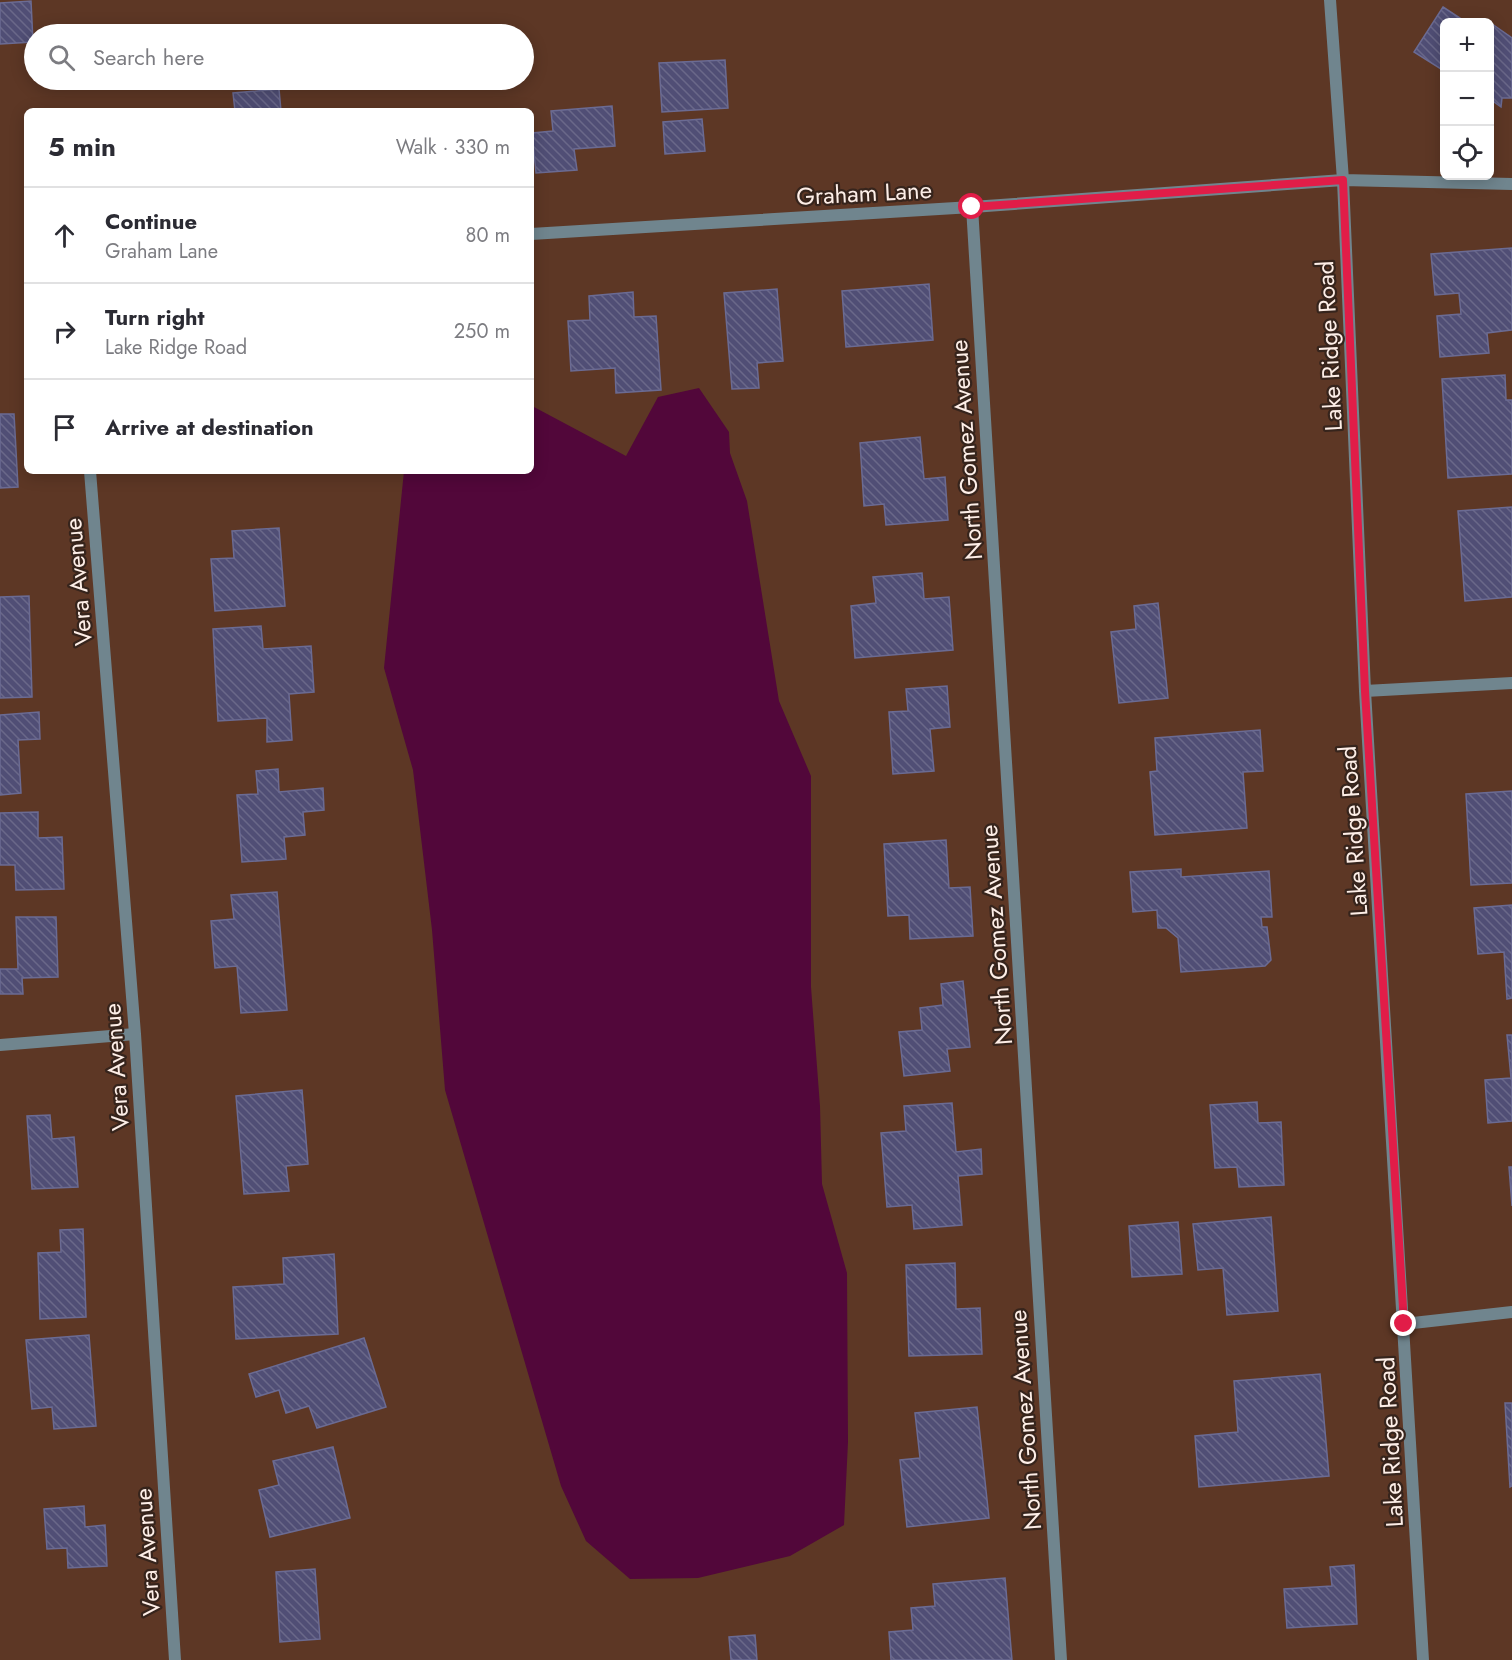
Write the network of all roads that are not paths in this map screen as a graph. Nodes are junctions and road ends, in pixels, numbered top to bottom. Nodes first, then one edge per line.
1 (1330, 0) edge
2 (1343, 180) junction
3 (1512, 184) edge
4 (972, 207) junction
5 (534, 234) edge
6 (90, 474) edge
7 (1512, 683) edge
8 (1365, 691) junction
9 (135, 1034) junction
10 (0, 1045) edge
11 (1512, 1312) edge
12 (1404, 1324) junction
13 (175, 1660) edge
14 (1061, 1660) edge
15 (1423, 1660) edge

1 - 2 street, Lake Ridge Road
2 - 3 street, Graham Lane
2 - 4 street, Graham Lane
2 - 8 street, Lake Ridge Road
4 - 5 street, Graham Lane
4 - 14 street, North Gomez Avenue
6 - 9 street, Vera Avenue
7 - 8 street
8 - 12 street, Lake Ridge Road
9 - 10 street
9 - 13 street, Vera Avenue
11 - 12 street
12 - 15 street, Lake Ridge Road

